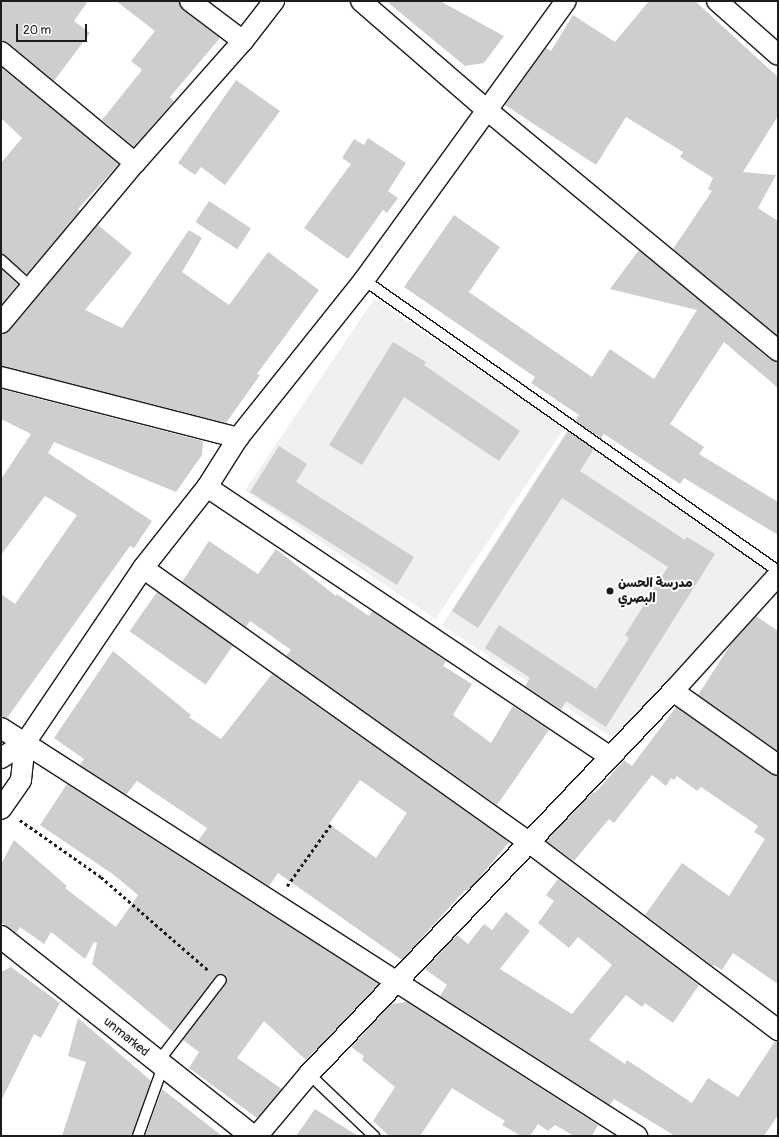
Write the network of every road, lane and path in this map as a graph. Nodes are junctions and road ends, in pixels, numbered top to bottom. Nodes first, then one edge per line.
1 (190, 1) edge
2 (274, 1) edge
3 (361, 1) edge
4 (566, 1) edge
5 (717, 1) edge
6 (244, 41) junction
7 (1, 52) edge
8 (778, 55) edge
9 (487, 110) junction
10 (135, 163) junction
11 (1, 260) edge
12 (364, 280) junction
13 (31, 287) junction
14 (1, 323) edge
15 (778, 351) edge
16 (1, 377) edge
17 (238, 438) junction
18 (207, 487) junction
19 (143, 568) junction
20 (778, 571) edge
21 (778, 575) edge
22 (673, 691) junction
23 (1, 728) edge
24 (25, 743) junction
25 (610, 757) junction
26 (1, 758) edge
27 (778, 765) edge
28 (1, 808) edge
29 (332, 824) dead end
30 (530, 843) junction
31 (275, 903) junction
32 (1, 937) edge
33 (221, 980) joint
34 (398, 981) junction
35 (778, 1030) edge
36 (160, 1064) junction
37 (309, 1074) junction
38 (138, 1136) edge
39 (252, 1136) edge
40 (257, 1136) edge
41 (374, 1136) edge
42 (637, 1136) edge

1 - 6 street
2 - 6 street
3 - 9 street
4 - 9 street
5 - 8 street
6 - 10 street
7 - 10 street
9 - 12 street
9 - 15 street
10 - 13 street
11 - 13 lane
12 - 17 street
12 - 20 lane
13 - 14 street
16 - 17 street
17 - 18 street
18 - 19 street
18 - 25 street
19 - 24 street
19 - 30 street
21 - 22 street
22 - 25 street
22 - 27 street
23 - 24 street
24 - 26 street
24 - 28 street
24 - 31 street
25 - 30 street
28 - 33 path
29 - 31 path
30 - 34 street
30 - 35 street
31 - 34 street
32 - 36 street, unmarked
33 - 36 lane
34 - 37 street
34 - 42 street
36 - 38 lane
36 - 39 street, unmarked
37 - 40 street
37 - 41 lane

